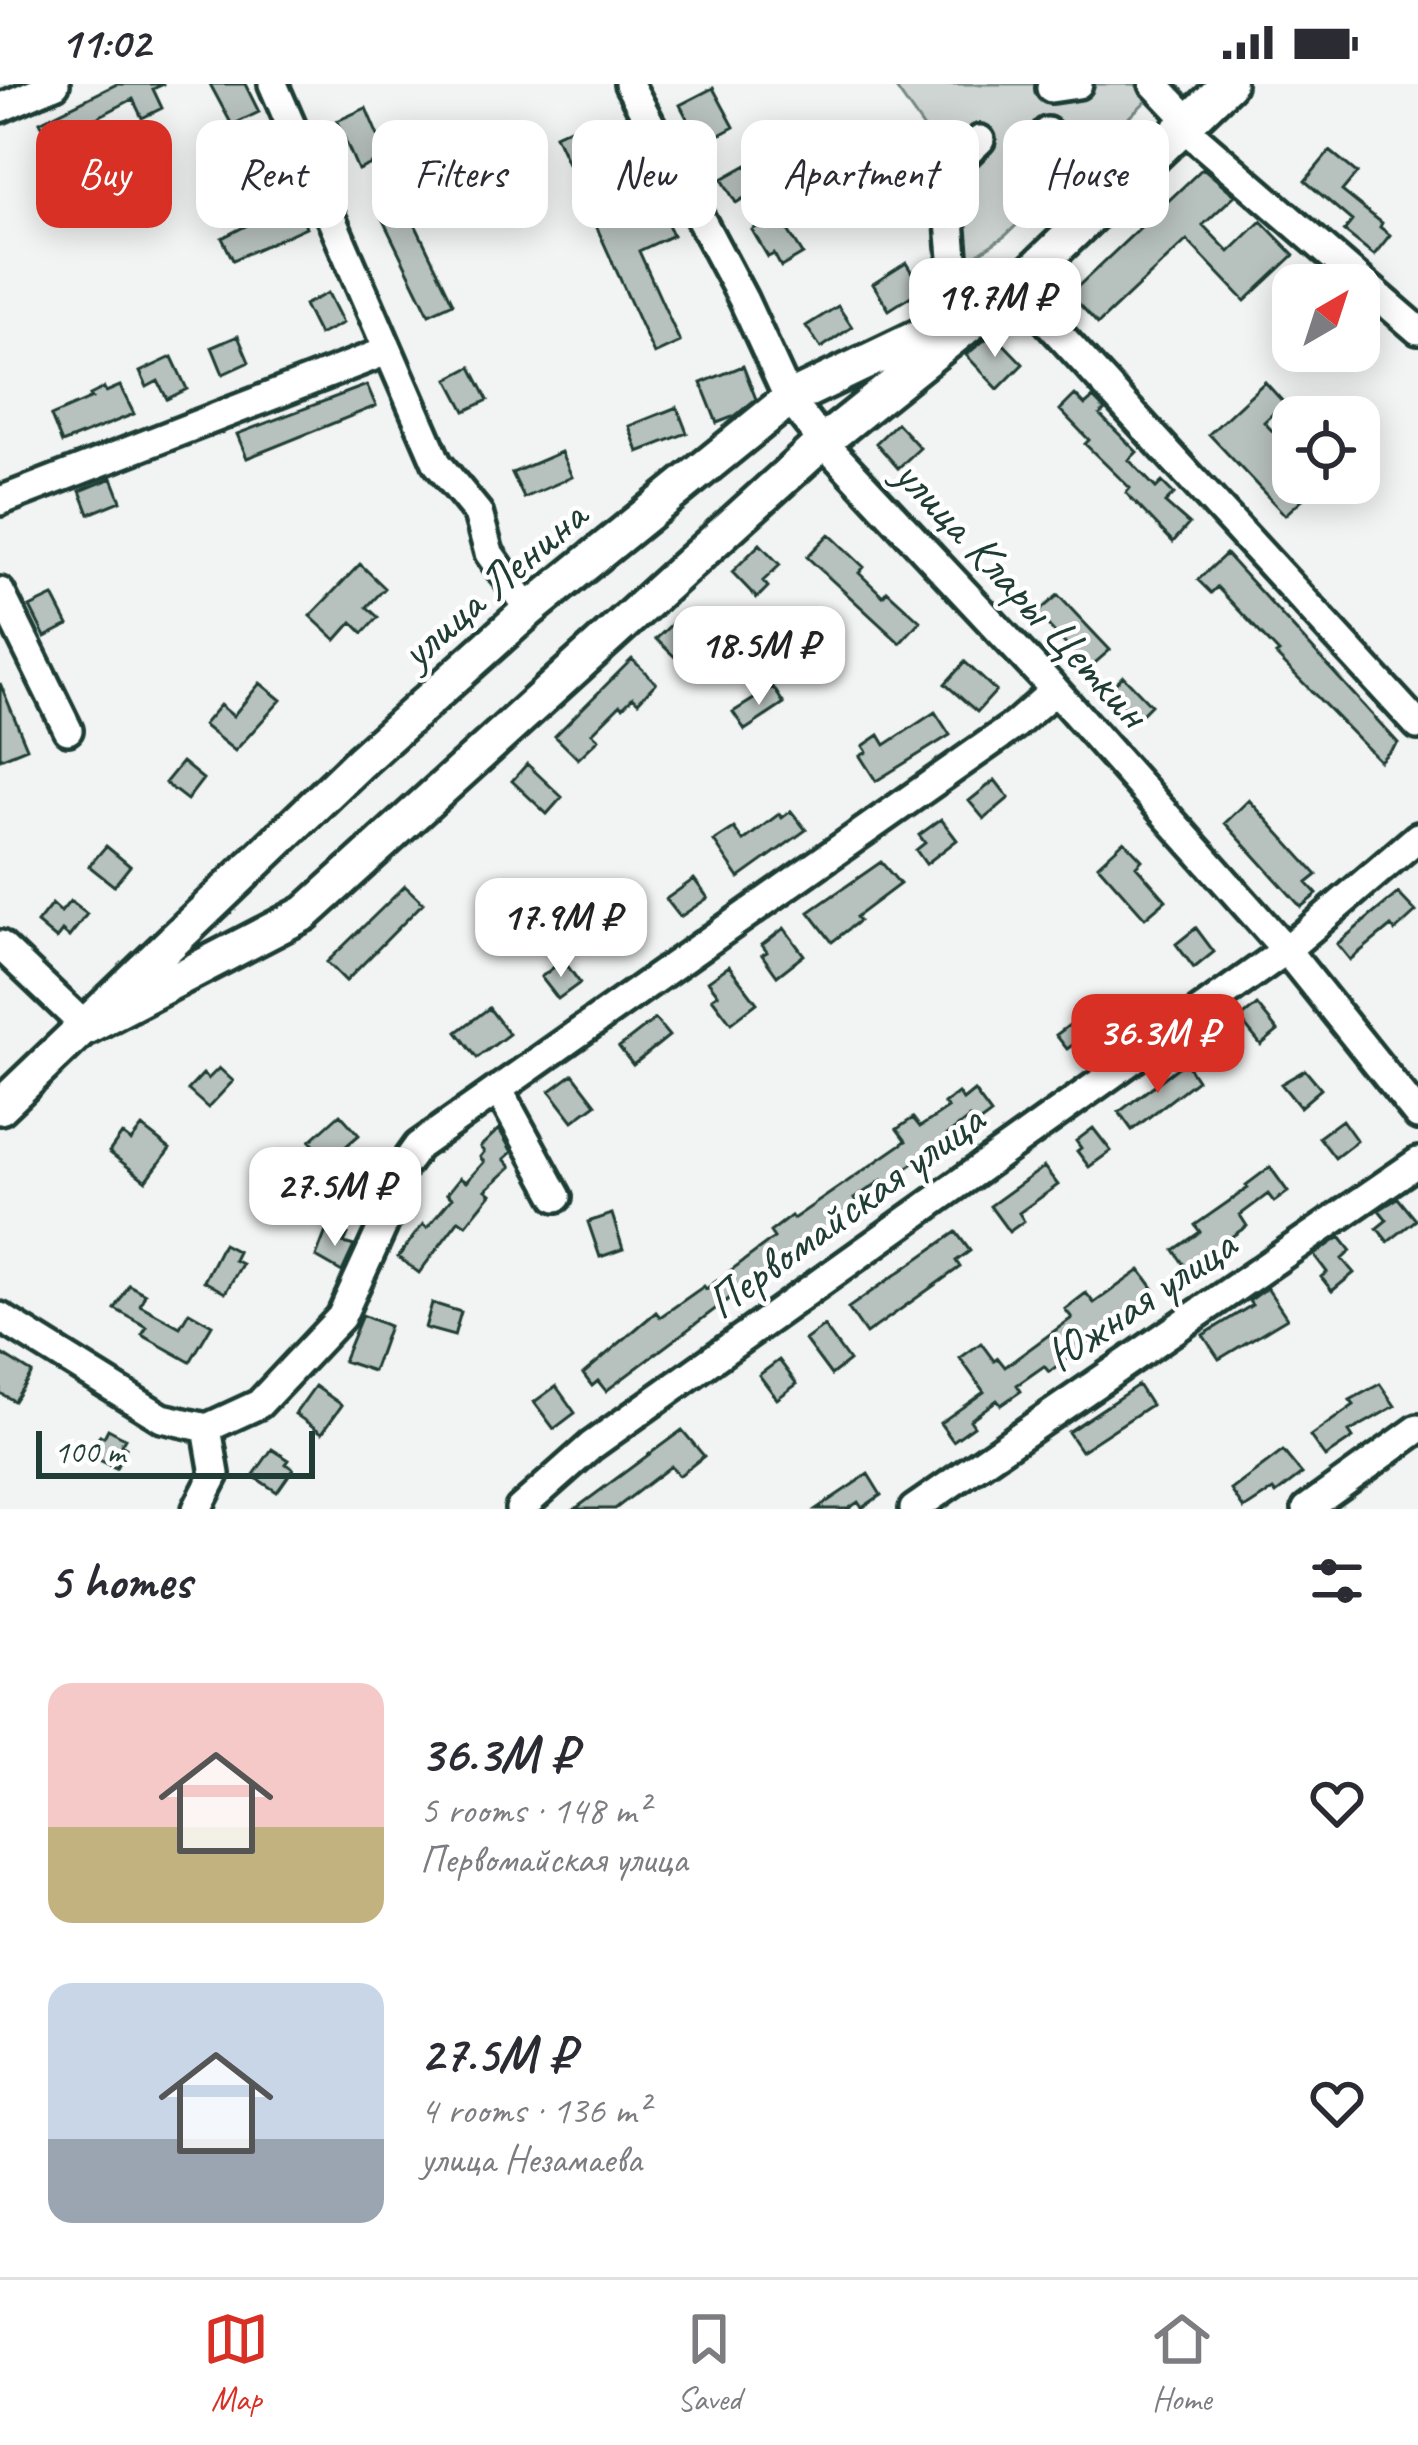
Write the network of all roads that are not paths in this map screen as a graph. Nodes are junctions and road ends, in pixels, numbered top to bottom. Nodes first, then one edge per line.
1 (55, 84) edge
2 (273, 84) edge
3 (629, 84) edge
4 (1154, 84) edge
5 (1228, 84) edge
6 (0, 108) edge
7 (1188, 110) edge
8 (980, 140) dead end
9 (1016, 287) junction
10 (958, 318) junction
11 (1418, 330) edge
12 (387, 351) junction
13 (789, 399) junction
14 (823, 442) junction
15 (0, 501) edge
16 (0, 592) edge
17 (529, 610) junction
18 (1055, 690) junction
19 (1418, 725) edge
20 (68, 730) dead end
21 (1418, 838) edge
22 (0, 945) edge
23 (1286, 950) junction
24 (86, 1027) junction
25 (498, 1089) junction
26 (0, 1107) edge
27 (1418, 1115) edge
28 (1418, 1162) edge
29 (557, 1197) dead end
30 (0, 1317) edge
31 (207, 1428) junction
32 (1418, 1429) edge
33 (197, 1509) edge
34 (520, 1509) edge
35 (914, 1509) edge
36 (1307, 1509) edge

1 - 6 street
2 - 12 street
3 - 13 street, улица Клары Цеткин
4 - 7 street
5 - 7 main road, улица Ленина
7 - 9 main road, улица Ленина
7 - 11 street
8 - 10 street
9 - 10 main road, улица Ленина
9 - 14 main road, улица Ленина
9 - 19 street
10 - 13 main road, улица Ленина
12 - 15 street
12 - 17 street
13 - 14 street, улица Клары Цеткин
13 - 17 main road, улица Ленина
14 - 18 street, улица Клары Цеткин
14 - 24 main road, улица Ленина
16 - 20 street
17 - 24 main road, улица Ленина
18 - 23 street, улица Клары Цеткин
18 - 25 street
21 - 23 street, Первомайская улица
22 - 24 street
23 - 27 street, улица Клары Цеткин
23 - 34 street, Первомайская улица
24 - 26 main road, улица Ленина
25 - 29 street
25 - 31 street
28 - 35 street, Южная улица
30 - 31 street
31 - 33 street
32 - 36 street

